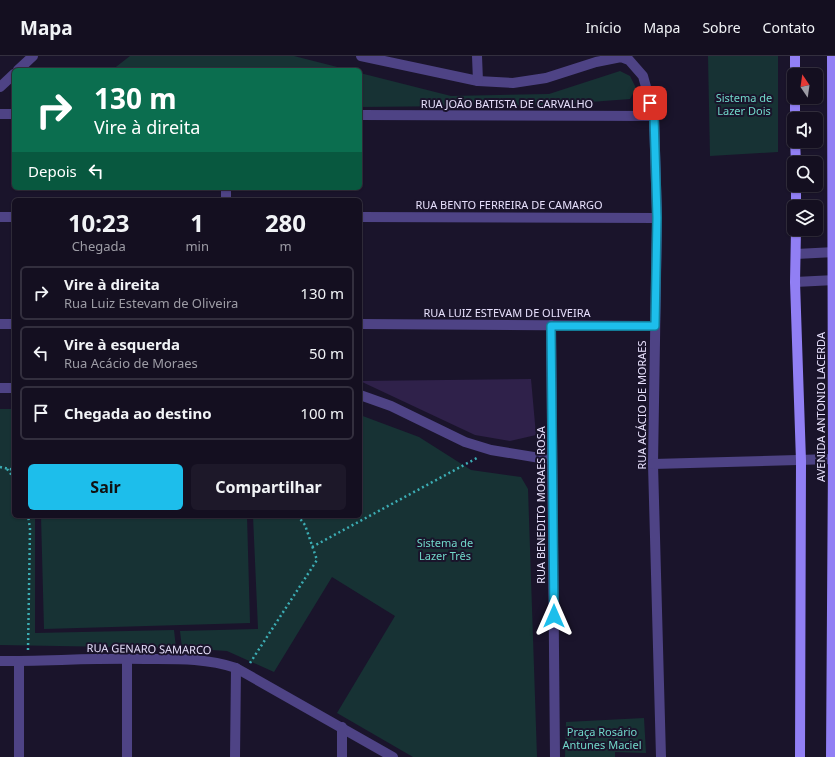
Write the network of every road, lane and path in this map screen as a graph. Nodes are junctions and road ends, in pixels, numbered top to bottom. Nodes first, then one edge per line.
1 (33, 56) edge
2 (361, 56) edge
3 (477, 56) edge
4 (795, 56) edge
5 (832, 56) edge
6 (624, 58) edge
7 (20, 68) edge
8 (795, 68) edge
9 (12, 76) edge
10 (478, 81) junction
11 (0, 87) edge
12 (0, 114) edge
13 (12, 114) edge
14 (362, 115) edge
15 (654, 116) junction
16 (362, 216) edge
17 (0, 217) edge
18 (12, 217) edge
19 (657, 218) junction
20 (796, 236) edge
21 (834, 252) edge
22 (796, 254) junction
23 (834, 280) edge
24 (795, 282) junction
25 (0, 324) edge
26 (12, 324) edge
27 (362, 324) edge
28 (551, 326) junction
29 (655, 326) junction
30 (0, 388) edge
31 (12, 388) edge
32 (362, 396) edge
33 (491, 450) junction
34 (833, 459) junction
35 (552, 460) junction
36 (801, 460) junction
37 (653, 464) junction
38 (0, 467) edge
39 (6, 469) junction
40 (12, 470) edge
41 (12, 476) edge
42 (28, 518) edge
43 (300, 518) edge
44 (312, 547) junction
45 (127, 659) junction
46 (0, 661) edge
47 (23, 661) junction
48 (240, 670) junction
49 (342, 727) junction
50 (19, 757) edge
51 (127, 757) edge
52 (235, 757) edge
53 (342, 757) edge
54 (392, 757) edge
55 (555, 757) edge
56 (661, 757) edge
57 (800, 757) edge
58 (831, 757) edge

1 - 7 street
2 - 10 street
3 - 10 street
4 - 8 main road
5 - 21 main road, AVENIDA ANTONIO LACERDA
6 - 10 street
6 - 15 street, RUA ACÁCIO DE MORAES
9 - 11 street
12 - 13 street
14 - 15 street, RUA JOÃO BATISTA DE CARVALHO
15 - 19 street, RUA ACÁCIO DE MORAES
16 - 19 street, RUA BENTO FERREIRA DE CAMARGO
17 - 18 street
19 - 29 street, RUA ACÁCIO DE MORAES
20 - 22 main road, AVENIDA ANTONIO LACERDA
21 - 22 street
21 - 23 main road, AVENIDA ANTONIO LACERDA
22 - 24 main road, AVENIDA ANTONIO LACERDA
23 - 24 street
23 - 34 main road, AVENIDA ANTONIO LACERDA
24 - 36 main road, AVENIDA ANTONIO LACERDA
25 - 26 street
27 - 28 street, RUA LUIZ ESTEVAM DE OLIVEIRA
28 - 29 street, RUA LUIZ ESTEVAM DE OLIVEIRA
28 - 35 street, RUA BENEDITO MORAES ROSA
29 - 37 street, RUA ACÁCIO DE MORAES
30 - 31 street
32 - 33 street
33 - 35 street
33 - 44 path
34 - 36 street
34 - 58 main road, AVENIDA ANTONIO LACERDA
35 - 55 street, RUA BENEDITO MORAES ROSA
36 - 37 street
36 - 57 main road, AVENIDA ANTONIO LACERDA
37 - 56 street, RUA ACÁCIO DE MORAES
38 - 39 path
39 - 40 path
39 - 41 path
42 - 47 path
43 - 44 path
44 - 48 path
45 - 47 street, RUA GENARO SAMARCO
45 - 48 street, RUA GENARO SAMARCO
45 - 51 street
46 - 47 street, RUA GENARO SAMARCO
47 - 50 street
48 - 49 street, RUA GENARO SAMARCO
48 - 52 street
49 - 53 street
49 - 54 street, RUA GENARO SAMARCO

